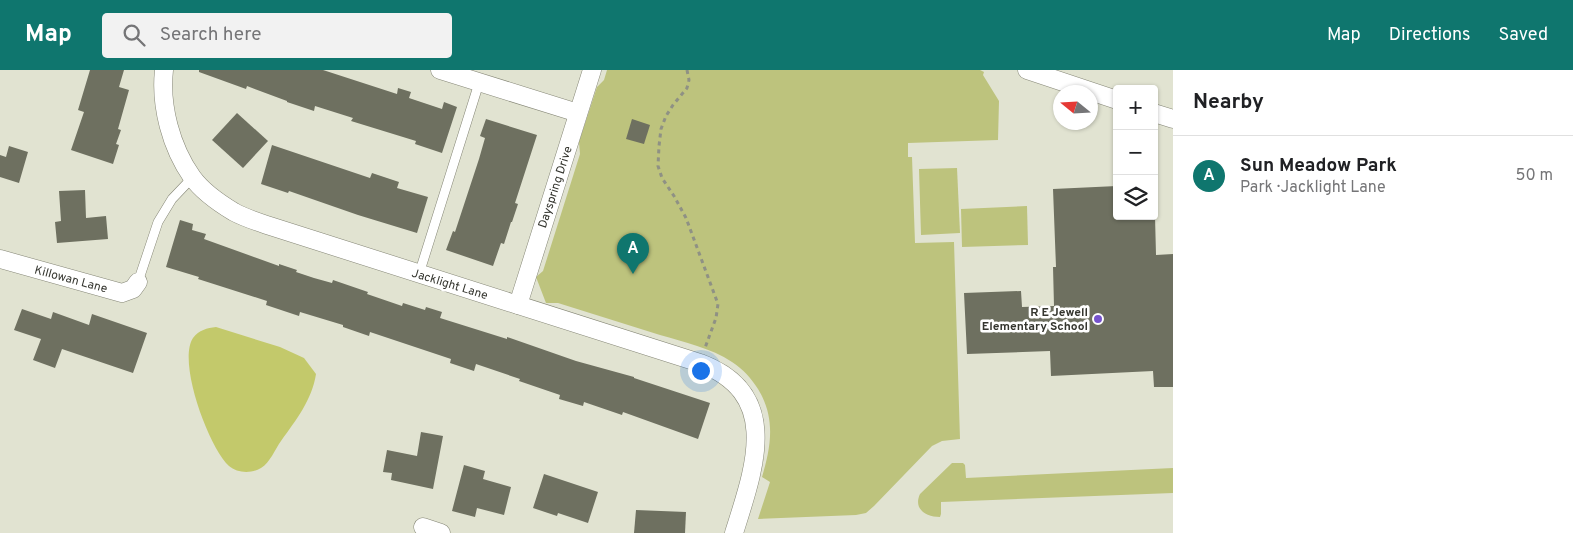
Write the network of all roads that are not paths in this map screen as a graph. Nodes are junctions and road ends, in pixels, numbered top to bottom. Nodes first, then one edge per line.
1 (164, 70) edge
2 (440, 70) edge
3 (592, 70) edge
4 (1027, 70) edge
5 (479, 83) junction
6 (1113, 99) edge
7 (578, 112) junction
8 (1158, 114) edge
9 (1173, 119) edge
10 (192, 178) junction
11 (0, 259) edge
12 (419, 274) junction
13 (138, 282) joint
14 (518, 305) junction
15 (423, 527) dead end
16 (441, 533) edge
17 (734, 533) edge

1 - 10 street, Jacklight Lane
2 - 5 street
3 - 7 street, Dayspring Drive
4 - 6 street
5 - 7 street
5 - 12 lane
7 - 14 street, Dayspring Drive
8 - 9 street
10 - 12 street, Jacklight Lane
10 - 13 lane, Killowan Lane
11 - 13 street, Killowan Lane
12 - 14 street, Jacklight Lane
14 - 17 street, Jacklight Lane
15 - 16 street

